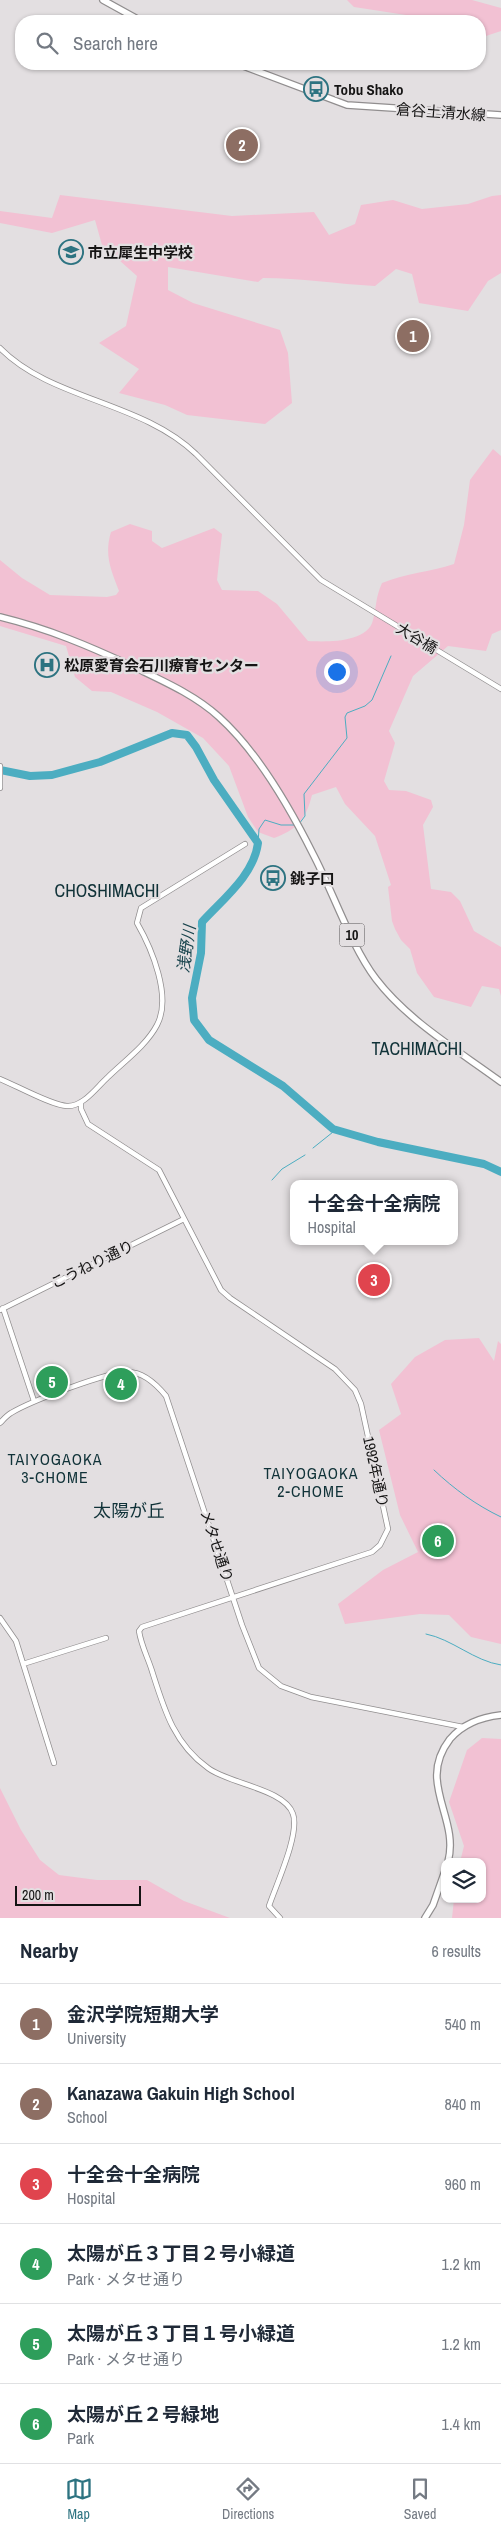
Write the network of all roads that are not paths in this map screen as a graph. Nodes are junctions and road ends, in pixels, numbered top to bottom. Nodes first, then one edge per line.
1 (103, 0) edge
2 (130, 15) edge
3 (254, 70) edge
4 (501, 115) edge
5 (0, 348) edge
6 (0, 617) edge
7 (501, 689) edge
8 (0, 766) edge
9 (0, 787) edge
10 (245, 844) dead end
11 (0, 1079) edge
12 (501, 1082) edge
13 (81, 1102) junction
14 (184, 1219) junction
15 (1, 1309) edge
16 (34, 1401) junction
17 (0, 1423) edge
18 (233, 1597) junction
19 (0, 1618) edge
20 (106, 1638) dead end
21 (23, 1664) junction
22 (501, 1715) edge
23 (463, 1727) junction
24 (54, 1763) dead end
25 (449, 1858) edge
26 (441, 1882) edge
27 (280, 1918) edge
28 (425, 1918) edge

1 - 2 main road
3 - 4 main road, 倉谷土清水線
5 - 7 street, 大谷橋
6 - 12 main road, 10
8 - 9 street
10 - 13 street
11 - 13 street
13 - 14 street, 1992年通り
14 - 15 street, こうねり通り
14 - 18 street, 1992年通り
15 - 16 street
16 - 17 street, メタせ通り
16 - 18 street, メタせ通り
18 - 23 street, メタせ通り
18 - 27 street, 1992年通り
19 - 21 street
20 - 21 street
21 - 24 street
22 - 23 main road
23 - 25 main road
26 - 28 main road

